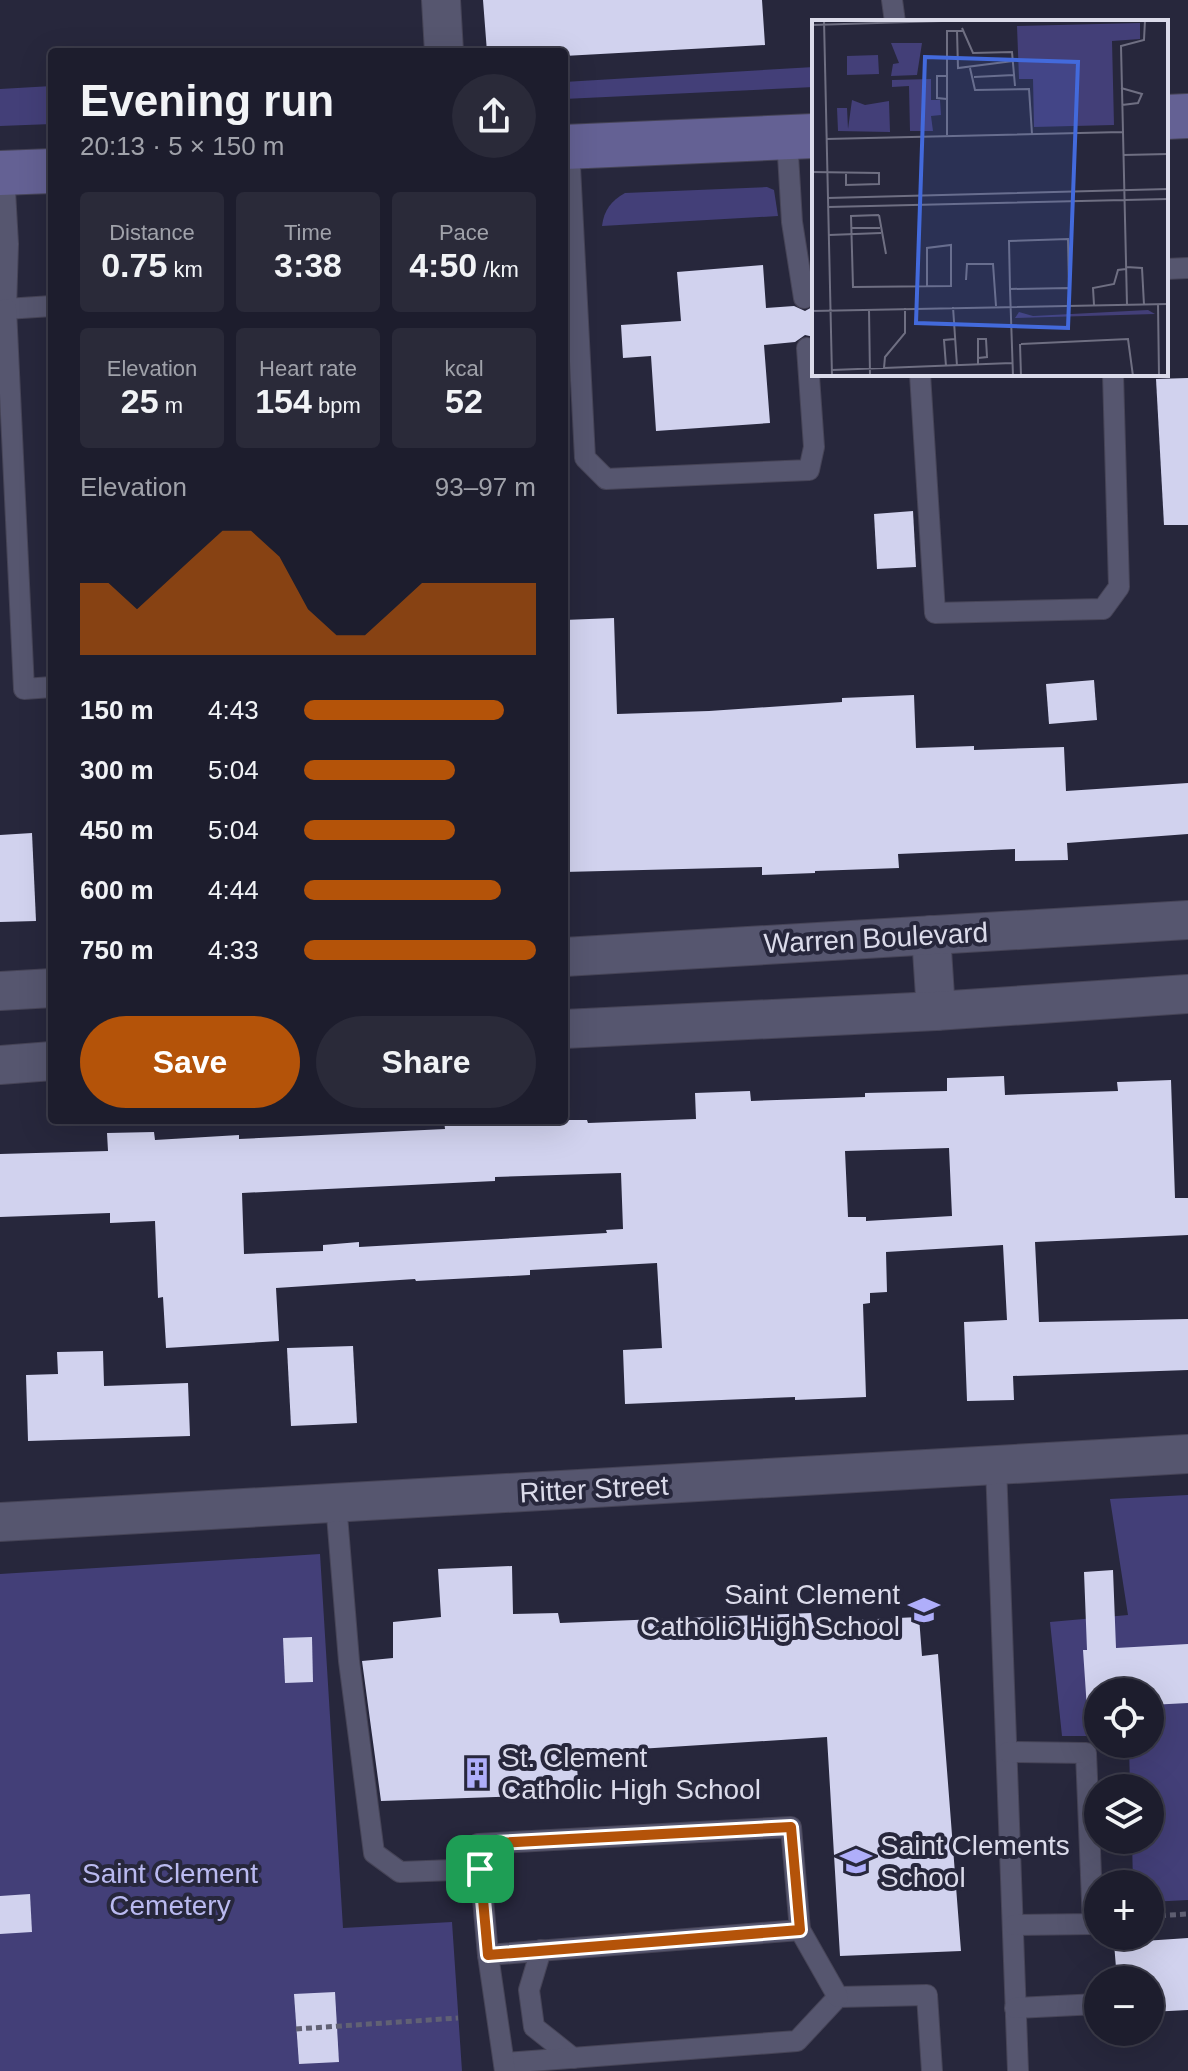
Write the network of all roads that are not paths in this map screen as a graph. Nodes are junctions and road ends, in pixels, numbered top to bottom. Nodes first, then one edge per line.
1 (441, 0) edge
2 (892, 0) edge
3 (895, 20) edge
4 (444, 48) edge
5 (1188, 116) edge
6 (1168, 117) edge
7 (801, 137) edge
8 (568, 147) edge
9 (568, 161) edge
10 (48, 171) edge
11 (2, 173) edge
12 (1188, 268) edge
13 (1168, 269) edge
14 (804, 298) dead end
15 (48, 306) edge
16 (6, 309) junction
17 (807, 348) dead end
18 (920, 376) edge
19 (1113, 376) edge
20 (48, 687) edge
21 (1188, 920) edge
22 (931, 935) junction
23 (568, 957) edge
24 (48, 988) edge
25 (0, 991) edge
26 (1188, 994) edge
27 (936, 1011) junction
28 (568, 1029) edge
29 (48, 1061) edge
30 (0, 1065) edge
31 (1188, 1454) edge
32 (996, 1466) junction
33 (336, 1503) junction
34 (0, 1522) edge
35 (1008, 1752) junction
36 (480, 1869) junction
37 (1014, 1925) junction
38 (800, 1930) junction
39 (541, 1950) junction
40 (488, 1955) junction
41 (838, 1997) junction
42 (1084, 2005) edge
43 (1015, 2008) junction
44 (573, 2058) junction
45 (504, 2067) edge
46 (932, 2071) edge
47 (1018, 2071) edge

1 - 4 street
2 - 3 lane
5 - 6 main road
7 - 8 main road
7 - 14 lane
9 - 17 lane
10 - 11 main road
11 - 16 lane
12 - 13 lane
15 - 16 lane
16 - 20 lane
18 - 19 lane
21 - 22 street, Warren Boulevard
22 - 23 street, Warren Boulevard
22 - 27 street
24 - 25 street
26 - 27 street
27 - 28 street
29 - 30 street
31 - 32 street, Ritter Street
32 - 33 street, Ritter Street
32 - 35 lane
33 - 34 street, Ritter Street
33 - 36 lane
35 - 37 lane
35 - 37 lane
36 - 38 lane
36 - 40 lane
37 - 43 lane
38 - 39 lane
38 - 41 lane
39 - 40 lane
39 - 44 lane
40 - 45 lane
41 - 44 lane
41 - 46 lane
42 - 43 lane
43 - 47 lane
44 - 45 lane

